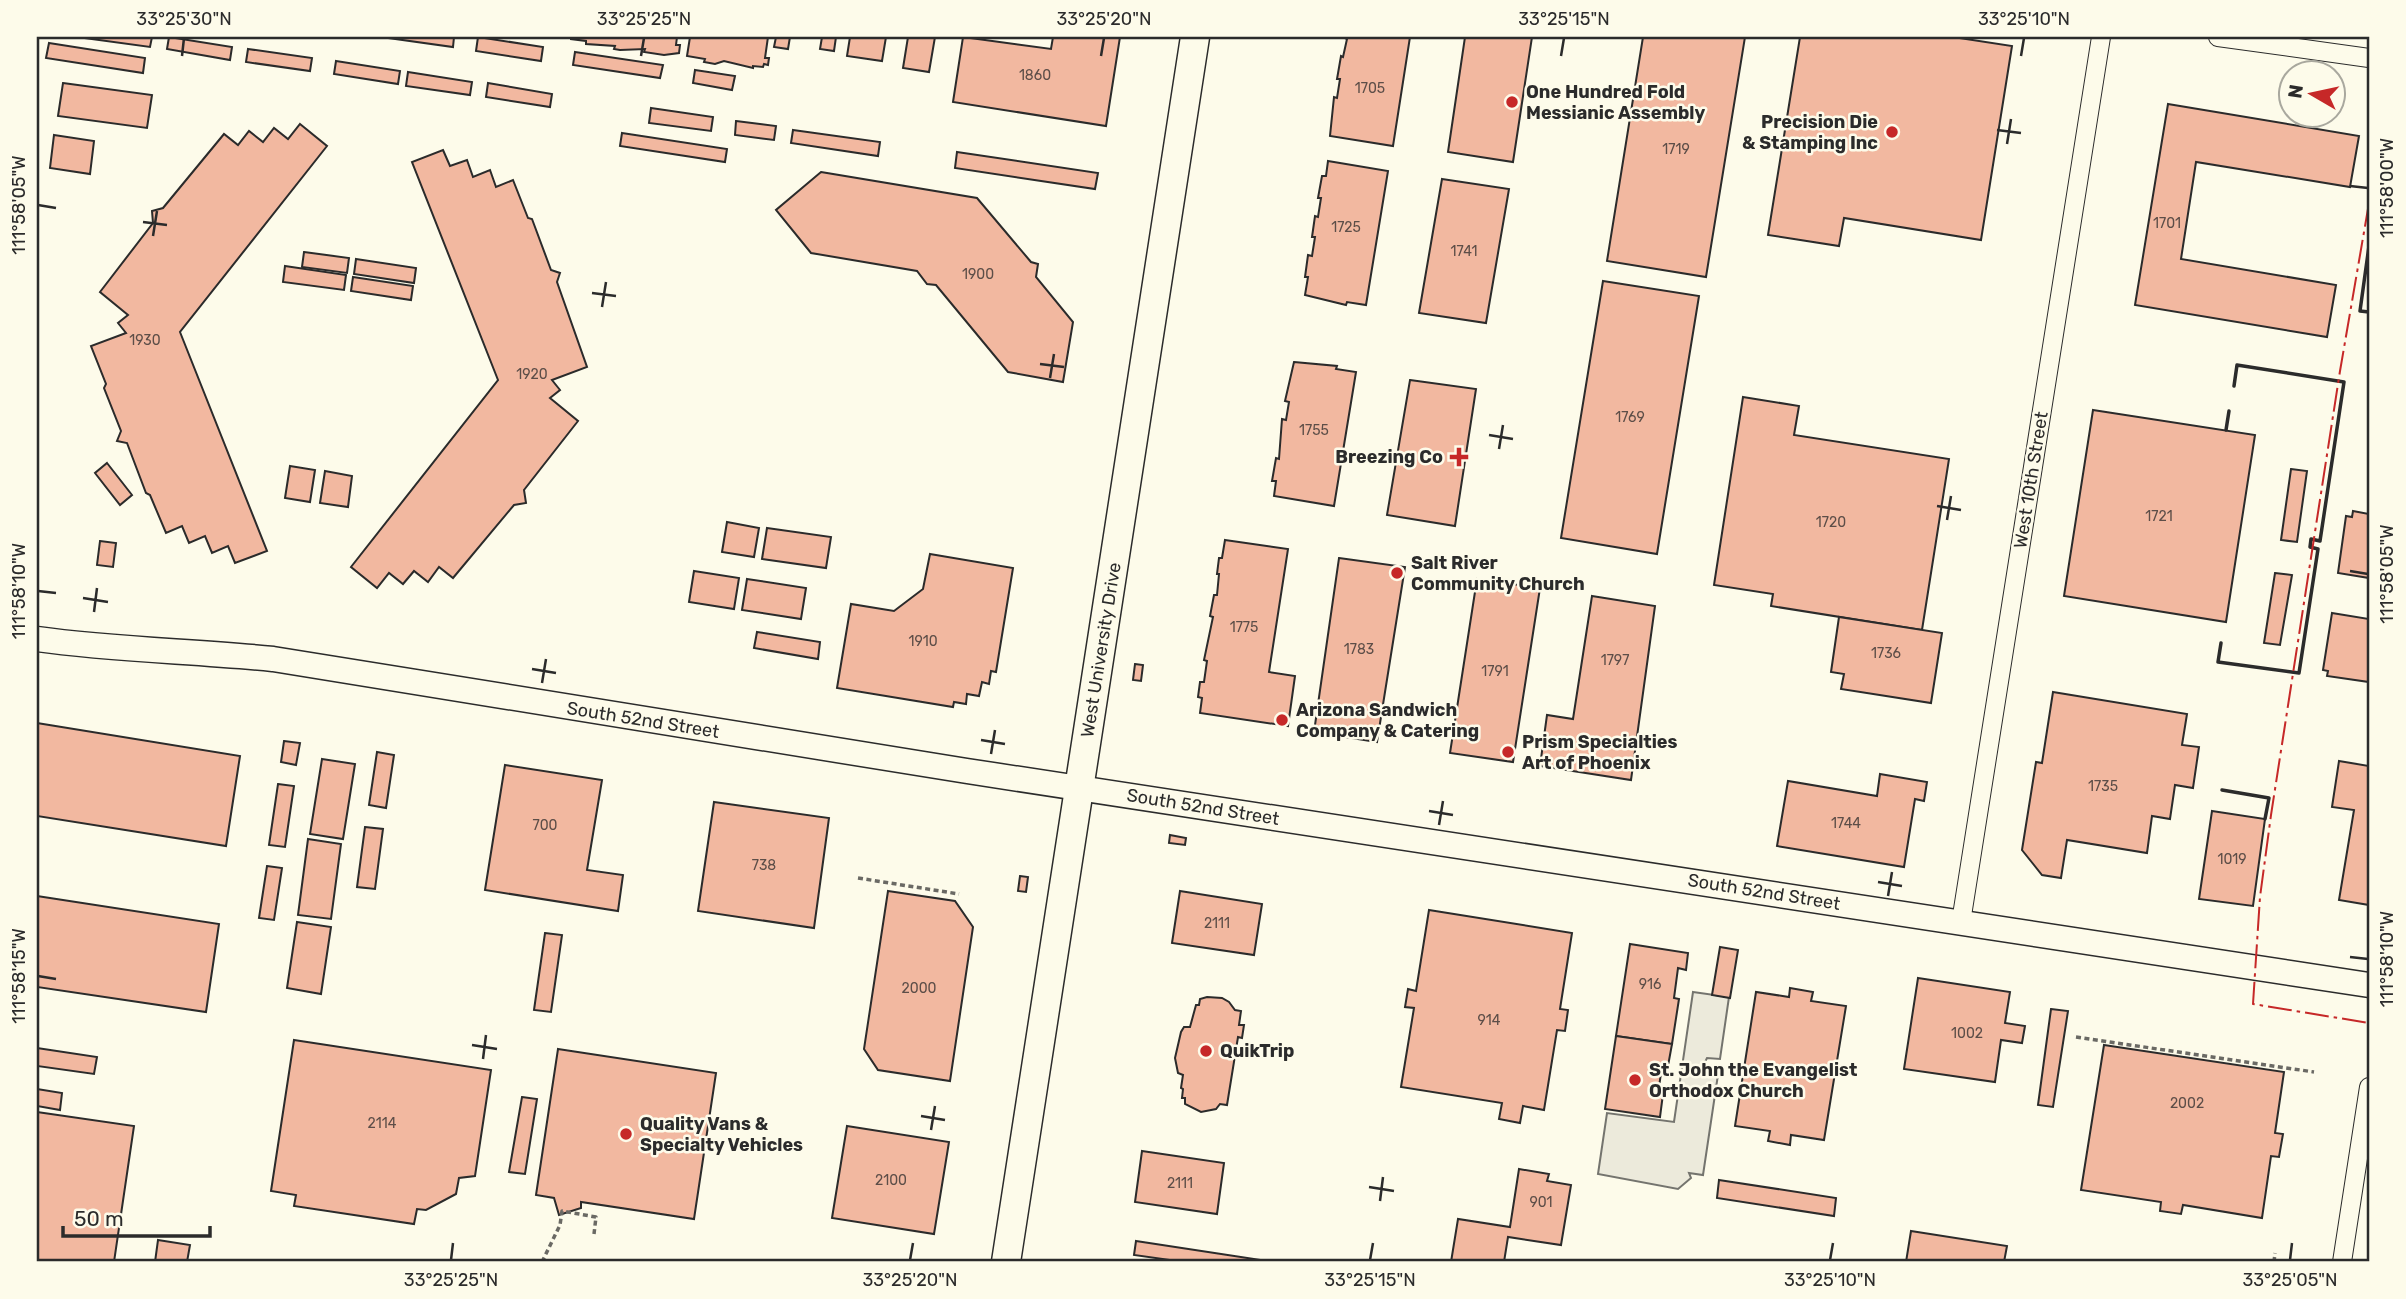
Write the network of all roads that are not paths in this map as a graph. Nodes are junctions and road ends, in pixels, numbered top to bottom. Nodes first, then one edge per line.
1 (1195, 37) edge
2 (2101, 37) edge
3 (2218, 37) edge
4 (2369, 58) edge
5 (37, 639) edge
6 (1079, 788) junction
7 (1961, 922) junction
8 (2369, 985) edge
9 (2369, 1087) edge
10 (1006, 1262) edge
11 (2342, 1262) edge

1 - 6 main road, West University Drive
2 - 7 street, West 10th Street
3 - 4 street
5 - 6 main road, South 52nd Street
6 - 7 main road, South 52nd Street
6 - 10 main road, West University Drive
7 - 8 main road, South 52nd Street
9 - 11 street

